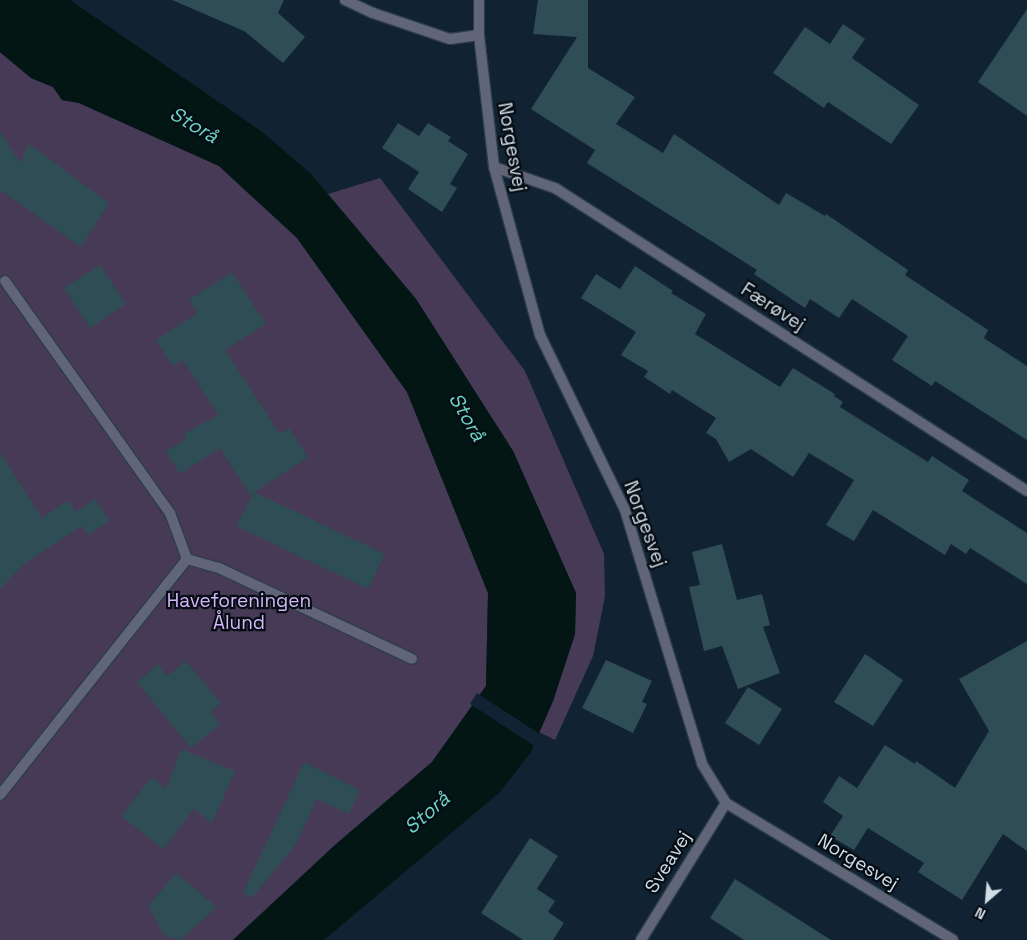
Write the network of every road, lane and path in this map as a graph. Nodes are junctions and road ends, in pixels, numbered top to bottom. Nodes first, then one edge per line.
1 (345, 0) edge
2 (478, 0) edge
3 (479, 35) junction
4 (494, 166) junction
5 (5, 281) dead end
6 (1027, 491) edge
7 (186, 558) junction
8 (412, 659) dead end
9 (0, 795) edge
10 (726, 803) junction
11 (641, 940) edge
12 (953, 940) edge

1 - 3 street
2 - 3 street, Norgesvej
3 - 4 street, Norgesvej
4 - 6 street, Færøvej
4 - 10 street, Norgesvej
5 - 7 street
7 - 8 street
7 - 9 street
10 - 11 street, Sveavej
10 - 12 street, Norgesvej

